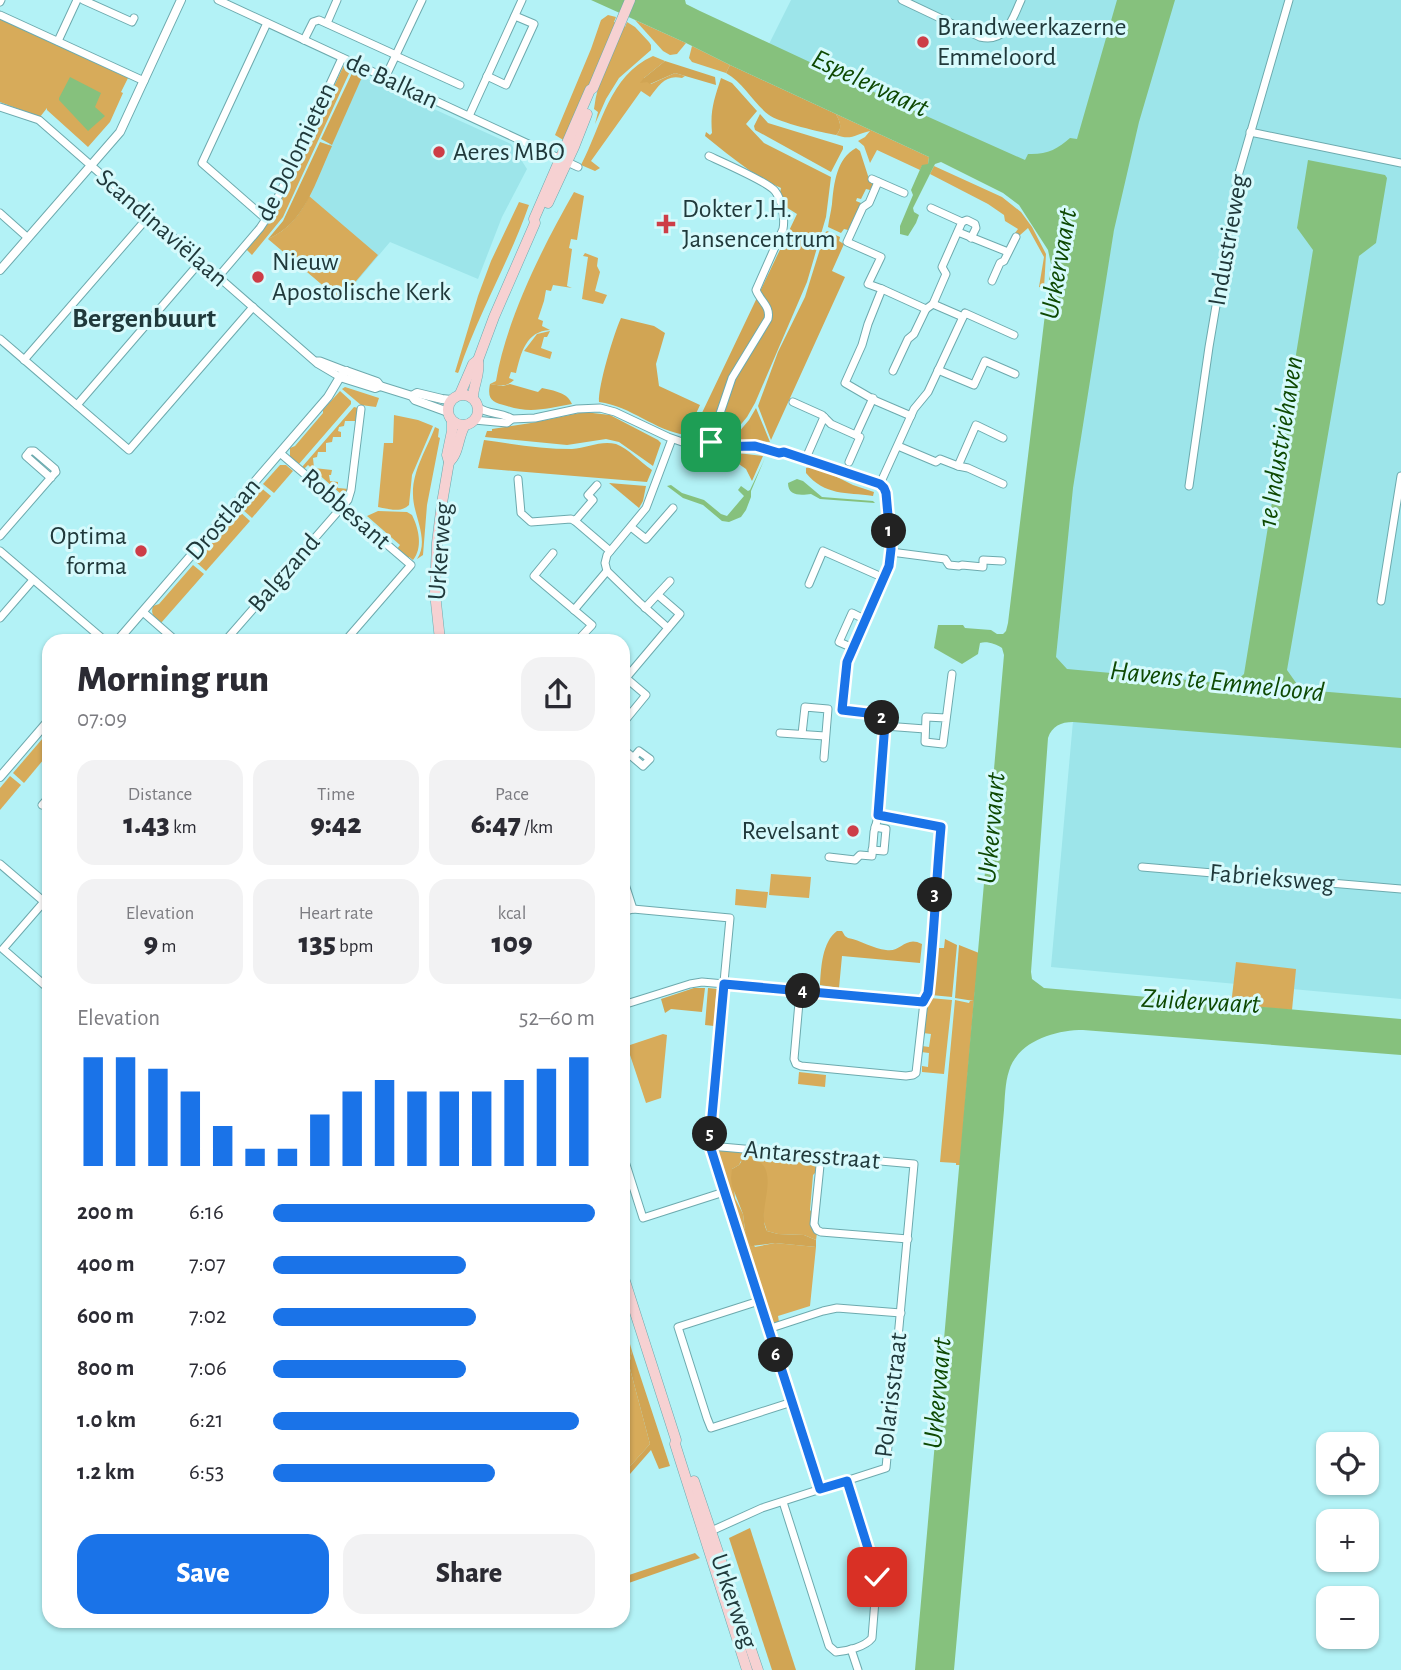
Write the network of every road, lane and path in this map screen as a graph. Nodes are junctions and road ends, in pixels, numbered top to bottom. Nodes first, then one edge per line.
1 (77, 0) edge
2 (83, 0) edge
3 (181, 0) edge
4 (218, 0) edge
5 (337, 0) edge
6 (422, 0) edge
7 (522, 0) edge
8 (630, 0) edge
9 (902, 0) edge
10 (1021, 0) edge
11 (1289, 0) edge
12 (0, 15) edge
13 (515, 16) junction
14 (134, 18) dead end
15 (267, 23) junction
16 (327, 23) junction
17 (304, 40) junction
18 (58, 41) junction
19 (396, 55) junction
20 (342, 58) junction
21 (487, 76) junction
22 (385, 78) junction
23 (144, 81) junction
24 (460, 85) dead end
25 (0, 107) edge
26 (468, 116) junction
27 (1250, 132) junction
28 (709, 156) dead end
29 (564, 160) junction
30 (1401, 163) edge
31 (90, 166) junction
32 (578, 167) dead end
33 (904, 193) dead end
34 (931, 208) dead end
35 (0, 213) edge
36 (149, 216) junction
37 (266, 219) junction
38 (962, 222) junction
39 (957, 233) junction
40 (1016, 237) dead end
41 (28, 238) junction
42 (971, 238) junction
43 (1008, 252) junction
44 (201, 261) junction
45 (0, 270) edge
46 (219, 276) junction
47 (992, 281) dead end
48 (882, 289) junction
49 (929, 306) junction
50 (253, 307) junction
51 (963, 317) junction
52 (1014, 335) dead end
53 (0, 339) edge
54 (24, 360) junction
55 (478, 360) junction
56 (938, 370) junction
57 (893, 372) dead end
58 (1015, 374) dead end
59 (344, 376) junction
60 (412, 396) junction
61 (456, 397) junction
62 (873, 398) junction
63 (793, 402) dead end
64 (475, 403) junction
65 (77, 405) junction
66 (361, 409) dead end
67 (450, 416) junction
68 (911, 416) junction
69 (824, 417) junction
70 (512, 419) junction
71 (470, 422) junction
72 (967, 424) dead end
73 (975, 427) junction
74 (856, 435) junction
75 (1003, 438) dead end
76 (672, 439) junction
77 (898, 446) junction
78 (711, 447) junction
79 (281, 453) junction
80 (806, 458) junction
81 (449, 462) junction
82 (849, 462) dead end
83 (958, 467) junction
84 (1401, 476) edge
85 (51, 478) dead end
86 (518, 480) dead end
87 (880, 484) junction
88 (1003, 484) dead end
89 (597, 485) dead end
90 (1189, 486) dead end
91 (342, 506) junction
92 (673, 508) dead end
93 (575, 521) junction
94 (631, 527) junction
95 (0, 536) edge
96 (0, 551) edge
97 (610, 551) junction
98 (891, 552) junction
99 (554, 554) dead end
100 (1002, 561) dead end
101 (607, 571) junction
102 (884, 578) junction
103 (33, 580) junction
104 (670, 582) dead end
105 (809, 584) dead end
106 (658, 595) junction
107 (1381, 601) dead end
108 (645, 608) junction
109 (574, 610) junction
110 (143, 612) junction
111 (0, 618) edge
112 (866, 620) junction
113 (668, 628) junction
114 (97, 634) edge
115 (123, 634) edge
116 (168, 634) edge
117 (231, 634) edge
118 (351, 634) edge
119 (439, 634) edge
120 (584, 634) edge
121 (853, 648) junction
122 (630, 673) edge
123 (952, 674) dead end
124 (630, 681) edge
125 (842, 708) junction
126 (828, 709) junction
127 (630, 714) edge
128 (946, 718) junction
129 (885, 726) junction
130 (42, 728) edge
131 (925, 729) junction
132 (780, 733) dead end
133 (802, 734) junction
134 (825, 736) junction
135 (630, 755) edge
136 (634, 758) dead end
137 (824, 758) dead end
138 (0, 777) edge
139 (878, 815) junction
140 (830, 858) dead end
141 (0, 864) edge
142 (1142, 867) dead end
143 (1401, 889) edge
144 (42, 897) edge
145 (630, 900) edge
146 (42, 907) edge
147 (633, 909) junction
148 (630, 910) edge
149 (42, 983) edge
150 (724, 984) junction
151 (800, 991) junction
152 (923, 1002) junction
153 (630, 1003) edge
154 (710, 1146) junction
155 (821, 1156) junction
156 (914, 1164) joint
157 (630, 1177) edge
158 (724, 1192) junction
159 (908, 1239) junction
160 (630, 1297) edge
161 (759, 1301) junction
162 (901, 1313) junction
163 (768, 1329) junction
164 (792, 1402) junction
165 (847, 1481) junction
166 (820, 1489) junction
167 (782, 1502) junction
168 (726, 1525) joint
169 (707, 1533) junction
170 (851, 1649) junction
171 (747, 1670) edge
172 (758, 1670) edge
173 (858, 1670) edge

1 - 18 street
2 - 14 street
3 - 23 street
4 - 15 street, de Balkan
5 - 16 street
6 - 19 street
7 - 13 street
8 - 29 main road
9 - 10 street
11 - 27 street, Industrieweg
12 - 18 street
13 - 21 street
13 - 21 street
15 - 17 street, de Balkan
15 - 37 street
16 - 17 street
16 - 19 street
17 - 20 street, de Balkan
18 - 23 street
19 - 22 street
19 - 24 street
20 - 22 street, de Balkan
20 - 37 street, de Dolomieten
21 - 26 street
22 - 26 street, de Balkan
23 - 31 street
25 - 31 street, Scandinaviëlaan
26 - 29 street, de Balkan
27 - 30 street
27 - 90 street, Industrieweg
28 - 78 street
29 - 32 street
29 - 55 main road
31 - 36 street, Scandinaviëlaan
31 - 41 street
33 - 48 street
34 - 38 street
35 - 41 street
36 - 44 street, Scandinaviëlaan
36 - 54 street
37 - 46 street, de Dolomieten
38 - 39 street
38 - 42 street
39 - 42 street
39 - 49 street
40 - 43 street
41 - 45 street
42 - 43 street
43 - 47 street
44 - 46 street, Scandinaviëlaan
44 - 65 street
46 - 50 street, Scandinaviëlaan
48 - 49 street
48 - 62 street
49 - 51 street
49 - 57 street
50 - 59 street, Scandinaviëlaan
50 - 65 street
51 - 52 street
51 - 56 street
53 - 54 street
54 - 65 street
55 - 61 main road
55 - 64 main road
56 - 58 street
56 - 68 street
59 - 60 street, Scandinaviëlaan
59 - 79 street, Drostlaan
60 - 61 street, Scandinaviëlaan
60 - 67 street, Scandinaviëlaan
61 - 64 main road
61 - 67 main road
62 - 68 street
62 - 74 street
63 - 69 street
64 - 70 street
64 - 71 main road
66 - 91 street
67 - 71 main road
67 - 81 main road, Urkerweg
68 - 77 street
69 - 74 street
69 - 80 street
70 - 71 street
70 - 76 street
71 - 81 main road, Urkerweg
72 - 73 street
73 - 75 street
73 - 83 street
74 - 82 street
76 - 78 street
76 - 94 street
77 - 83 street
77 - 87 street
78 - 80 street
79 - 91 street, Robbesant
79 - 110 street, Drostlaan
80 - 87 street
81 - 119 main road, Urkerweg
83 - 88 street
84 - 107 street
85 - 95 street
86 - 93 street
87 - 98 street
89 - 93 street
91 - 117 street, Balgzand
91 - 118 street, Robbesant
92 - 94 street
93 - 97 street
94 - 97 street
96 - 103 street
97 - 101 street
98 - 100 street
98 - 102 street
99 - 109 street
101 - 108 street
101 - 109 street
102 - 105 street
102 - 112 street
103 - 111 street
103 - 114 street
104 - 106 street
106 - 108 street
106 - 113 street
108 - 113 street
109 - 120 street
110 - 115 street, Drostlaan
110 - 116 street
112 - 121 street
112 - 121 street
113 - 122 street
121 - 125 street
123 - 128 street
124 - 127 street
125 - 126 street
125 - 129 street
126 - 133 street
126 - 134 street
128 - 131 street
128 - 131 street
129 - 131 street
129 - 139 street
130 - 138 street
132 - 133 street
133 - 134 street
134 - 137 street
135 - 136 street
139 - 140 street
139 - 152 street
141 - 144 street
142 - 143 street, Fabrieksweg
145 - 147 street
146 - 149 street
147 - 148 street
147 - 150 street
150 - 151 street
150 - 153 street
150 - 154 street
151 - 152 street
151 - 152 street
154 - 155 street, Antaresstraat
154 - 158 street
155 - 156 street, Antaresstraat
155 - 159 street
156 - 159 street, Polarisstraat
157 - 158 street
158 - 161 street
159 - 162 street, Polarisstraat
160 - 169 main road, Urkerweg
161 - 163 street
161 - 164 street
162 - 163 street
162 - 165 street, Polarisstraat
163 - 164 street
164 - 166 street
165 - 166 street, Polarisstraat
165 - 170 street
166 - 167 street, Polarisstraat
167 - 168 street, Polarisstraat
167 - 170 street
168 - 169 street, Urkerweg
169 - 171 main road, Urkerweg
169 - 172 main road, Urkerweg
170 - 173 street

